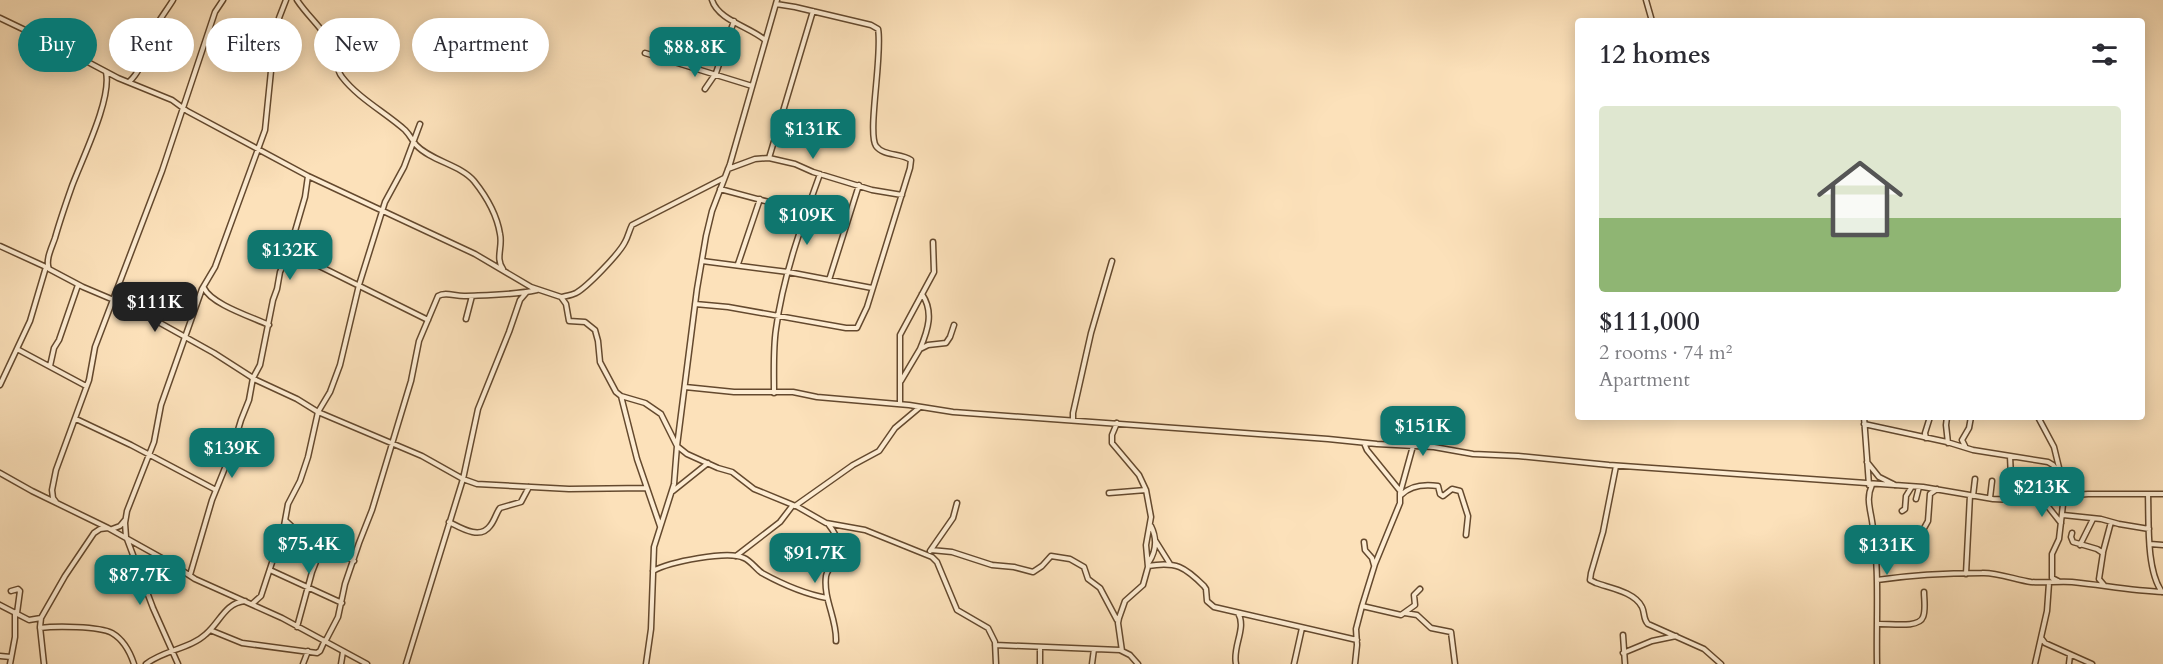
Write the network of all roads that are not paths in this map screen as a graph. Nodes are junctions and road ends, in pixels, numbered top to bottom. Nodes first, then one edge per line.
1 (173, 0) edge
2 (222, 0) edge
3 (286, 0) edge
4 (297, 0) edge
5 (712, 0) edge
6 (1646, 0) edge
7 (776, 2) edge
8 (813, 11) junction
9 (0, 18) edge
10 (1651, 18) edge
11 (734, 21) junction
12 (765, 40) junction
13 (645, 53) dead end
14 (106, 72) junction
15 (716, 73) junction
16 (129, 82) junction
17 (752, 86) junction
18 (705, 89) dead end
19 (183, 109) junction
20 (420, 124) dead end
21 (413, 140) junction
22 (257, 149) junction
23 (769, 158) junction
24 (728, 169) junction
25 (820, 174) junction
26 (308, 176) junction
27 (724, 178) junction
28 (859, 185) junction
29 (720, 189) junction
30 (902, 195) junction
31 (760, 199) junction
32 (383, 211) junction
33 (807, 212) junction
34 (933, 242) dead end
35 (0, 246) edge
36 (289, 251) junction
37 (702, 261) junction
38 (1112, 261) dead end
39 (738, 264) junction
40 (48, 268) junction
41 (788, 272) junction
42 (508, 274) junction
43 (829, 280) junction
44 (78, 285) junction
45 (359, 285) junction
46 (204, 288) junction
47 (872, 288) junction
48 (539, 290) junction
49 (527, 293) junction
50 (922, 294) junction
51 (472, 296) junction
52 (561, 297) junction
53 (113, 301) junction
54 (695, 304) junction
55 (779, 315) junction
56 (466, 319) dead end
57 (428, 320) junction
58 (954, 325) dead end
59 (269, 326) junction
60 (186, 338) junction
61 (920, 348) junction
62 (17, 349) junction
63 (50, 366) junction
64 (253, 378) junction
65 (901, 381) junction
66 (0, 385) edge
67 (86, 386) junction
68 (685, 387) junction
69 (774, 393) junction
70 (621, 396) junction
71 (900, 404) junction
72 (921, 406) junction
73 (318, 412) junction
74 (76, 419) junction
75 (1073, 419) junction
76 (1864, 420) edge
77 (1929, 420) edge
78 (1947, 420) edge
79 (1970, 420) edge
80 (2040, 420) edge
81 (1117, 423) junction
82 (1864, 424) junction
83 (1926, 438) junction
84 (392, 443) junction
85 (1364, 443) junction
86 (1948, 443) junction
87 (677, 446) junction
88 (1413, 446) junction
89 (1966, 447) junction
90 (148, 455) junction
91 (2010, 456) junction
92 (1866, 461) junction
93 (708, 463) junction
94 (1616, 466) junction
95 (0, 472) edge
96 (2062, 477) junction
97 (463, 479) junction
98 (1975, 479) dead end
99 (1992, 481) dead end
100 (1870, 485) junction
101 (529, 487) junction
102 (1901, 487) junction
103 (1911, 487) junction
104 (1918, 487) junction
105 (647, 488) junction
106 (1937, 489) junction
107 (216, 490) junction
108 (1146, 490) junction
109 (672, 492) junction
110 (1109, 493) dead end
111 (1400, 494) junction
112 (2148, 494) junction
113 (2163, 494) edge
114 (1971, 495) junction
115 (2070, 495) junction
116 (2064, 496) junction
117 (1990, 498) junction
118 (2041, 498) junction
119 (1916, 499) dead end
120 (2013, 500) junction
121 (56, 502) junction
122 (957, 503) dead end
123 (794, 505) junction
124 (1902, 511) dead end
125 (2063, 515) junction
126 (2093, 519) junction
127 (125, 520) junction
128 (286, 521) junction
129 (449, 522) junction
130 (2111, 522) junction
131 (2061, 523) junction
132 (829, 524) junction
133 (1151, 525) junction
134 (660, 527) junction
135 (110, 528) junction
136 (2150, 529) junction
137 (1923, 530) dead end
138 (2072, 533) dead end
139 (1466, 535) dead end
140 (127, 538) junction
141 (1155, 539) junction
142 (1364, 542) dead end
143 (323, 544) junction
144 (2150, 544) junction
145 (2080, 545) junction
146 (2163, 545) edge
147 (932, 550) junction
148 (2103, 553) junction
149 (927, 554) junction
150 (735, 556) junction
151 (354, 561) junction
152 (1148, 565) junction
153 (1170, 565) junction
154 (1374, 565) junction
155 (270, 570) junction
156 (653, 571) junction
157 (1966, 574) junction
158 (190, 575) junction
159 (1877, 580) junction
160 (2061, 582) junction
161 (2049, 583) junction
162 (2106, 586) junction
163 (308, 587) junction
164 (1419, 589) dead end
165 (11, 591) dead end
166 (1924, 592) dead end
167 (2162, 592) edge
168 (827, 598) junction
169 (260, 599) junction
170 (246, 601) junction
171 (342, 603) junction
172 (0, 604) edge
173 (252, 604) junction
174 (1362, 606) junction
175 (262, 608) junction
176 (1237, 612) junction
177 (16, 613) junction
178 (1405, 613) junction
179 (41, 618) junction
180 (1118, 623) junction
181 (1877, 624) junction
182 (297, 627) junction
183 (40, 628) junction
184 (1302, 628) junction
185 (210, 630) junction
186 (1623, 635) dead end
187 (1677, 636) junction
188 (2041, 638) junction
189 (325, 640) junction
190 (1357, 640) junction
191 (836, 641) dead end
192 (995, 645) junction
193 (1040, 648) junction
194 (1094, 649) junction
195 (173, 651) junction
196 (308, 651) junction
197 (1122, 651) junction
198 (344, 652) junction
199 (1623, 653) junction
200 (2070, 655) junction
201 (0, 656) edge
202 (11, 657) junction
203 (10, 664) edge
204 (44, 664) edge
205 (134, 664) edge
206 (146, 664) edge
207 (178, 664) edge
208 (303, 664) edge
209 (341, 664) edge
210 (367, 664) edge
211 (406, 664) edge
212 (646, 664) edge
213 (996, 664) edge
214 (1040, 664) edge
215 (1092, 664) edge
216 (1138, 664) edge
217 (1236, 664) edge
218 (1294, 664) edge
219 (1355, 664) edge
220 (1455, 664) edge
221 (1625, 664) edge
222 (1721, 664) edge
223 (1877, 664) edge
224 (2035, 664) edge
225 (2069, 664) edge
226 (2092, 664) edge

1 - 16 street
2 - 19 street
3 - 22 street
4 - 21 street
5 - 11 street
6 - 10 street
7 - 8 street
7 - 12 street
8 - 23 street
8 - 30 street
9 - 14 street
11 - 12 street
11 - 15 street
12 - 17 street
13 - 15 street
14 - 16 street
14 - 40 street
15 - 17 street
15 - 18 street
16 - 19 street
17 - 24 street
19 - 22 street
19 - 53 street
20 - 21 street
21 - 32 street
21 - 42 street
22 - 26 street
22 - 46 street
23 - 24 street
23 - 25 street
24 - 27 street
25 - 28 street
25 - 33 street
26 - 32 street
26 - 36 street
27 - 29 street
27 - 52 street
28 - 30 street
28 - 43 street
29 - 31 street
29 - 37 street
30 - 47 street
31 - 33 street
31 - 39 street
32 - 42 street
32 - 45 street
33 - 41 street
34 - 50 street
35 - 40 street
36 - 45 street
36 - 59 street
37 - 39 street
37 - 54 street
38 - 75 street
39 - 41 street
40 - 44 street
40 - 62 street
41 - 43 street
41 - 55 street
42 - 48 street
43 - 47 street
44 - 53 street
44 - 63 street
45 - 57 street
45 - 73 street
46 - 59 street
46 - 60 street
47 - 55 street
48 - 49 street
48 - 52 street
49 - 51 street
49 - 97 street
50 - 61 street
50 - 65 street
51 - 56 street
51 - 57 street
52 - 70 street
53 - 60 street
53 - 67 street
54 - 55 street
54 - 68 street
55 - 69 street
57 - 84 street
58 - 61 street
59 - 64 street
60 - 64 street
60 - 90 street
61 - 65 street
62 - 63 street
62 - 66 street
63 - 67 street
64 - 73 street
64 - 107 street
65 - 71 street
67 - 74 street
68 - 69 street
68 - 87 street
69 - 71 street
70 - 87 street
70 - 105 street
71 - 72 street
72 - 75 street
72 - 123 street
73 - 84 street
73 - 128 street
74 - 90 street
74 - 121 street
75 - 81 street
76 - 82 street
77 - 83 street
78 - 86 street
79 - 89 street
80 - 96 street
81 - 85 street
81 - 108 street
82 - 83 street
82 - 92 street
83 - 86 street
84 - 97 street
84 - 151 street
85 - 88 street
85 - 111 street
86 - 89 street
87 - 93 street
87 - 109 street
88 - 94 street
88 - 111 street
89 - 91 street
90 - 107 street
90 - 127 street
91 - 96 street
91 - 120 street
92 - 100 street
92 - 102 street
93 - 109 street
93 - 123 street
94 - 100 street
94 - 187 street
95 - 121 street
96 - 115 street
97 - 101 street
97 - 129 street
98 - 114 street
99 - 117 street
100 - 102 street
100 - 159 street
101 - 105 street
101 - 129 street
102 - 103 street
103 - 104 street
103 - 124 street
104 - 106 street
104 - 119 street
105 - 134 street
106 - 114 street
106 - 137 street
107 - 158 street
108 - 110 street
108 - 133 street
109 - 134 street
111 - 139 street
111 - 154 street
112 - 113 street
112 - 115 street
112 - 136 street
114 - 117 street
114 - 157 street
115 - 116 street
116 - 118 street
116 - 125 street
117 - 120 street
118 - 120 street
118 - 131 street
121 - 135 street
122 - 147 street
123 - 132 street
123 - 150 street
125 - 126 street
125 - 131 street
126 - 130 street
126 - 145 street
127 - 135 street
127 - 140 street
128 - 143 street
128 - 155 street
129 - 211 street
130 - 136 street
130 - 148 street
131 - 160 street
132 - 149 street
132 - 168 street
133 - 141 street
133 - 152 street
134 - 156 street
135 - 140 street
135 - 179 street
136 - 144 street
138 - 145 street
140 - 158 street
140 - 195 street
141 - 152 street
141 - 153 street
142 - 154 street
143 - 151 street
143 - 163 street
144 - 146 street
144 - 167 street
145 - 148 street
147 - 149 street
147 - 180 street
148 - 162 street
149 - 192 street
150 - 156 street
150 - 168 street
151 - 171 street
152 - 153 street
152 - 180 street
153 - 176 street
154 - 174 street
155 - 163 street
155 - 169 street
156 - 212 street
157 - 159 street
157 - 161 street
158 - 170 street
159 - 181 street
160 - 161 street
160 - 162 street
161 - 188 street
162 - 167 street
163 - 171 street
163 - 182 street
164 - 178 street
165 - 177 street
166 - 181 street
168 - 191 street
169 - 173 street
169 - 175 street
170 - 173 street
170 - 185 street
171 - 189 street
172 - 177 street
173 - 175 street
174 - 178 street
174 - 190 street
175 - 182 street
176 - 184 street
176 - 217 street
177 - 179 street
177 - 202 street
178 - 220 street
179 - 183 street
180 - 197 street
181 - 223 street
182 - 189 street
183 - 204 street
183 - 205 street
184 - 190 street
184 - 218 street
185 - 195 street
185 - 196 street
186 - 199 street
187 - 199 street
187 - 222 street
188 - 200 street
188 - 224 street
189 - 196 street
189 - 198 street
190 - 219 street
192 - 193 street
192 - 213 street
193 - 194 street
193 - 214 street
194 - 197 street
194 - 215 street
195 - 206 street
195 - 207 street
196 - 208 street
197 - 216 street
198 - 209 street
198 - 210 street
199 - 221 street
200 - 225 street
200 - 226 street
201 - 202 street
202 - 203 street

